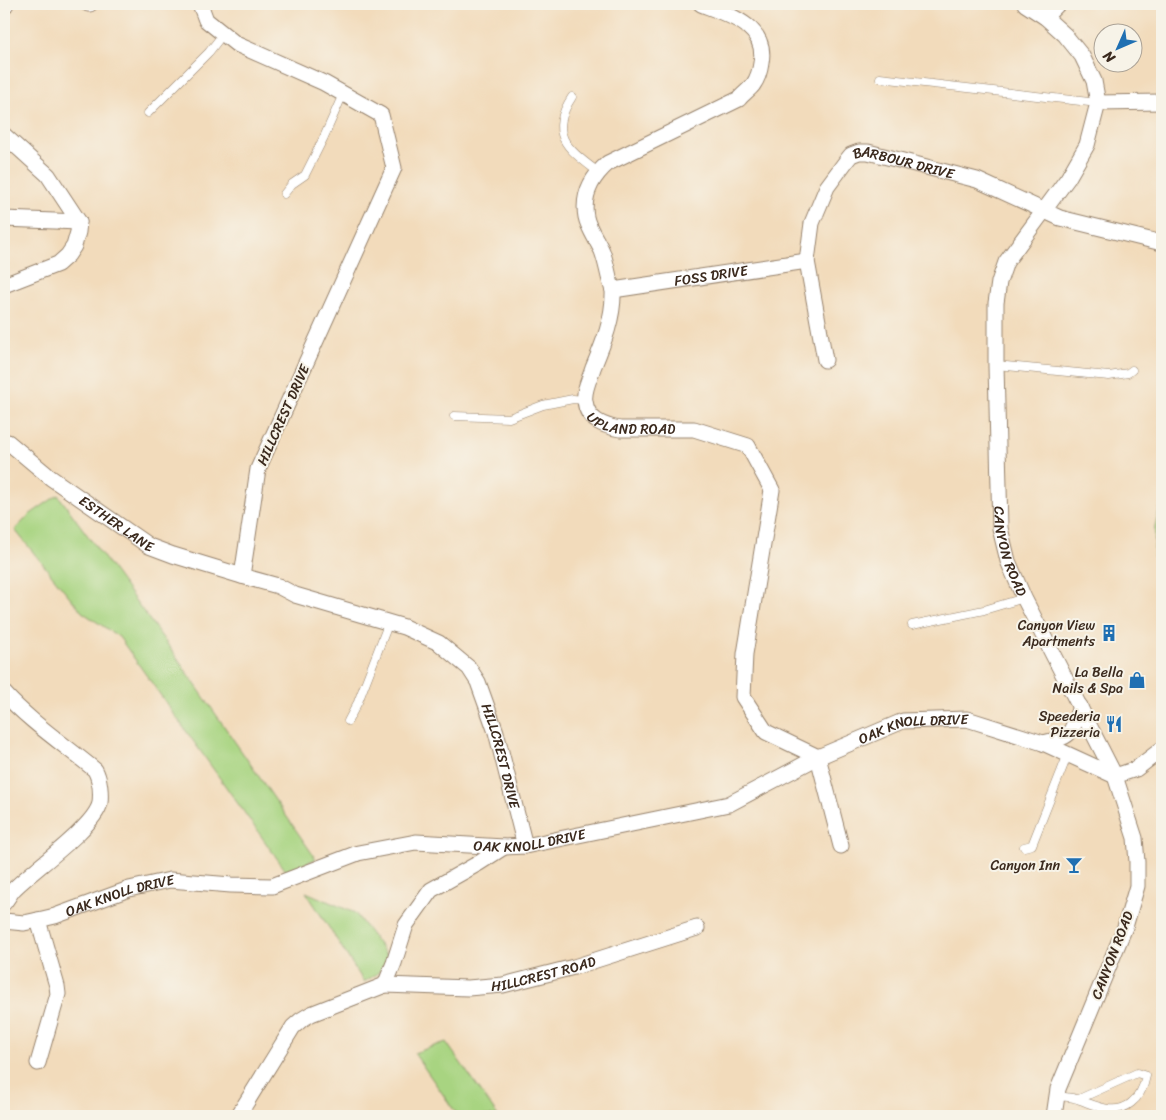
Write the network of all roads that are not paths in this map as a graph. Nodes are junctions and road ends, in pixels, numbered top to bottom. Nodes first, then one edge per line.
1 (6, 4) edge
2 (200, 4) edge
3 (701, 4) edge
4 (1025, 4) edge
5 (1058, 4) edge
6 (4, 7) edge
7 (1044, 18) junction
8 (223, 34) junction
9 (880, 78) dead end
10 (343, 94) junction
11 (572, 97) dead end
12 (1162, 102) edge
13 (1098, 103) junction
14 (148, 113) dead end
15 (4, 135) edge
16 (598, 172) junction
17 (284, 194) dead end
18 (1043, 210) junction
19 (4, 218) edge
20 (78, 222) junction
21 (1162, 244) edge
22 (807, 261) junction
23 (4, 285) edge
24 (613, 290) junction
25 (825, 360) dead end
26 (996, 365) junction
27 (1132, 370) dead end
28 (584, 400) junction
29 (454, 416) dead end
30 (8, 442) dead end
31 (242, 576) junction
32 (1024, 598) junction
33 (389, 622) junction
34 (912, 625) dead end
35 (4, 693) edge
36 (1080, 706) junction
37 (348, 721) dead end
38 (1043, 743) junction
39 (1162, 749) edge
40 (1068, 754) junction
41 (818, 757) junction
42 (1115, 776) junction
43 (525, 846) junction
44 (841, 846) dead end
45 (504, 847) junction
46 (1024, 848) dead end
47 (4, 902) edge
48 (38, 920) junction
49 (4, 921) edge
50 (697, 928) dead end
51 (385, 985) junction
52 (38, 1062) dead end
53 (1057, 1096) junction
54 (1079, 1099) junction
55 (238, 1116) edge
56 (1054, 1116) edge

1 - 6 street
2 - 8 street, HILLCREST DRIVE
3 - 16 street, UPLAND ROAD
4 - 7 street, CANYON ROAD
5 - 7 street
7 - 13 street, CANYON ROAD
8 - 10 street, HILLCREST DRIVE
8 - 14 lane
9 - 13 lane
10 - 17 lane
10 - 31 street, HILLCREST DRIVE
11 - 16 lane
12 - 13 street
13 - 18 street, CANYON ROAD
15 - 20 street
16 - 24 street, UPLAND ROAD
18 - 21 street, BARBOUR DRIVE
18 - 22 street, BARBOUR DRIVE
18 - 26 street, CANYON ROAD
19 - 20 street
20 - 23 street
22 - 24 street, FOSS DRIVE
22 - 25 street, BARBOUR DRIVE
24 - 28 street, UPLAND ROAD
26 - 27 lane
26 - 32 street, CANYON ROAD
28 - 29 lane
28 - 41 street, UPLAND ROAD
30 - 31 street, ESTHER LANE
31 - 33 street, HILLCREST DRIVE
32 - 34 lane
32 - 36 street, CANYON ROAD
33 - 37 lane
33 - 43 street, HILLCREST DRIVE
35 - 47 street
36 - 38 street
36 - 42 street, CANYON ROAD
38 - 40 street, OAK KNOLL DRIVE
38 - 41 street, OAK KNOLL DRIVE
39 - 42 street
40 - 42 street, OAK KNOLL DRIVE
40 - 46 lane
41 - 43 street, OAK KNOLL DRIVE
41 - 44 street
42 - 53 street, CANYON ROAD
43 - 45 street, OAK KNOLL DRIVE
45 - 48 street, OAK KNOLL DRIVE
45 - 51 street
48 - 49 street, OAK KNOLL DRIVE
48 - 52 street
50 - 51 street, HILLCREST ROAD
51 - 55 street
53 - 54 lane
53 - 56 street, CANYON ROAD
54 - 54 lane

